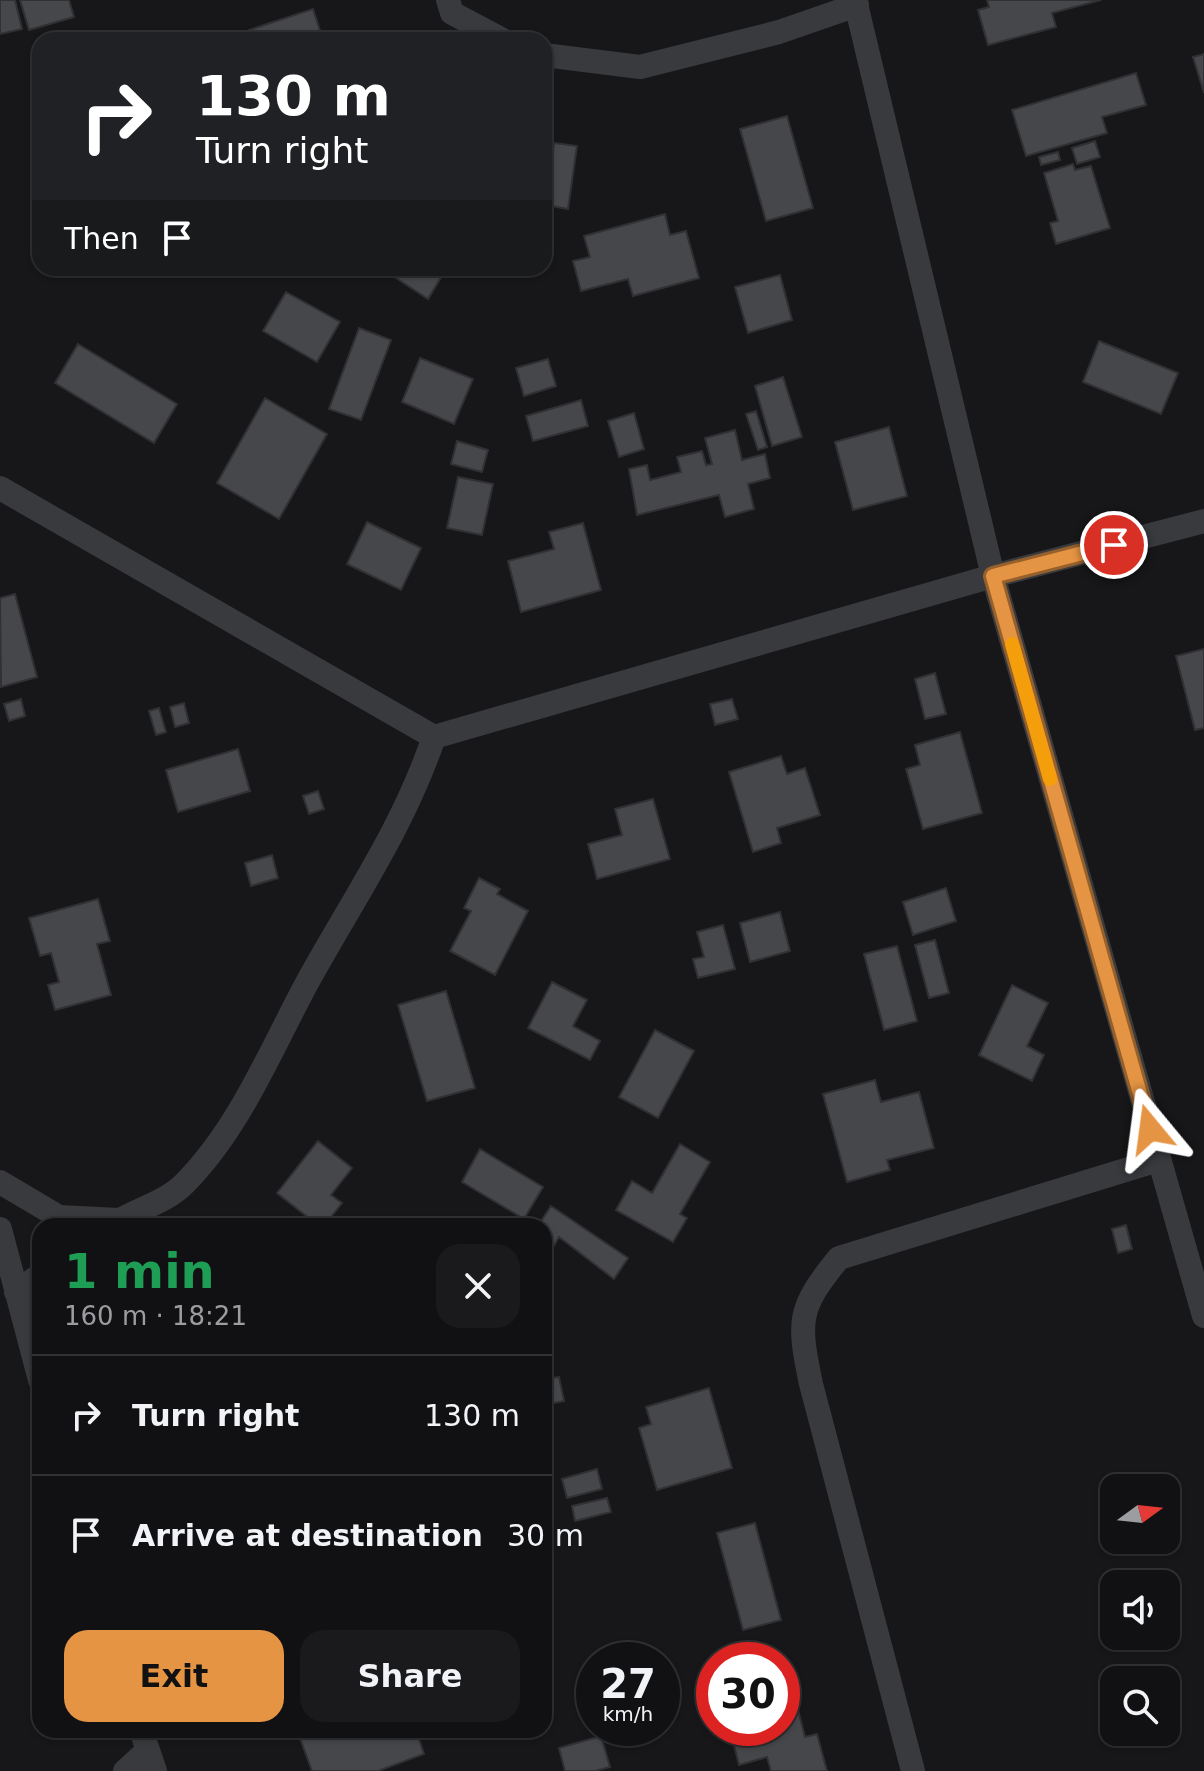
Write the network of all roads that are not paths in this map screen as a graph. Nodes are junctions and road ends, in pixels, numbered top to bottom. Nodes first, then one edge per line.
1 (448, 0) edge
2 (856, 3) edge
3 (488, 32) edge
4 (552, 56) edge
5 (0, 488) edge
6 (1204, 521) edge
7 (993, 576) junction
8 (434, 737) junction
9 (1158, 1160) junction
10 (0, 1182) edge
11 (68, 1218) edge
12 (124, 1218) edge
13 (0, 1229) edge
14 (32, 1281) edge
15 (1200, 1285) edge
16 (16, 1292) junction
17 (1204, 1316) edge
18 (32, 1351) edge
19 (148, 1750) edge
20 (125, 1771) edge
21 (913, 1771) edge

1 - 3 street
2 - 4 street
2 - 7 street
5 - 8 street
6 - 7 street
7 - 8 street
7 - 9 street
8 - 12 street
9 - 15 street
9 - 21 street
10 - 11 street
13 - 16 street
14 - 16 street
15 - 17 street
16 - 18 street
19 - 20 street

